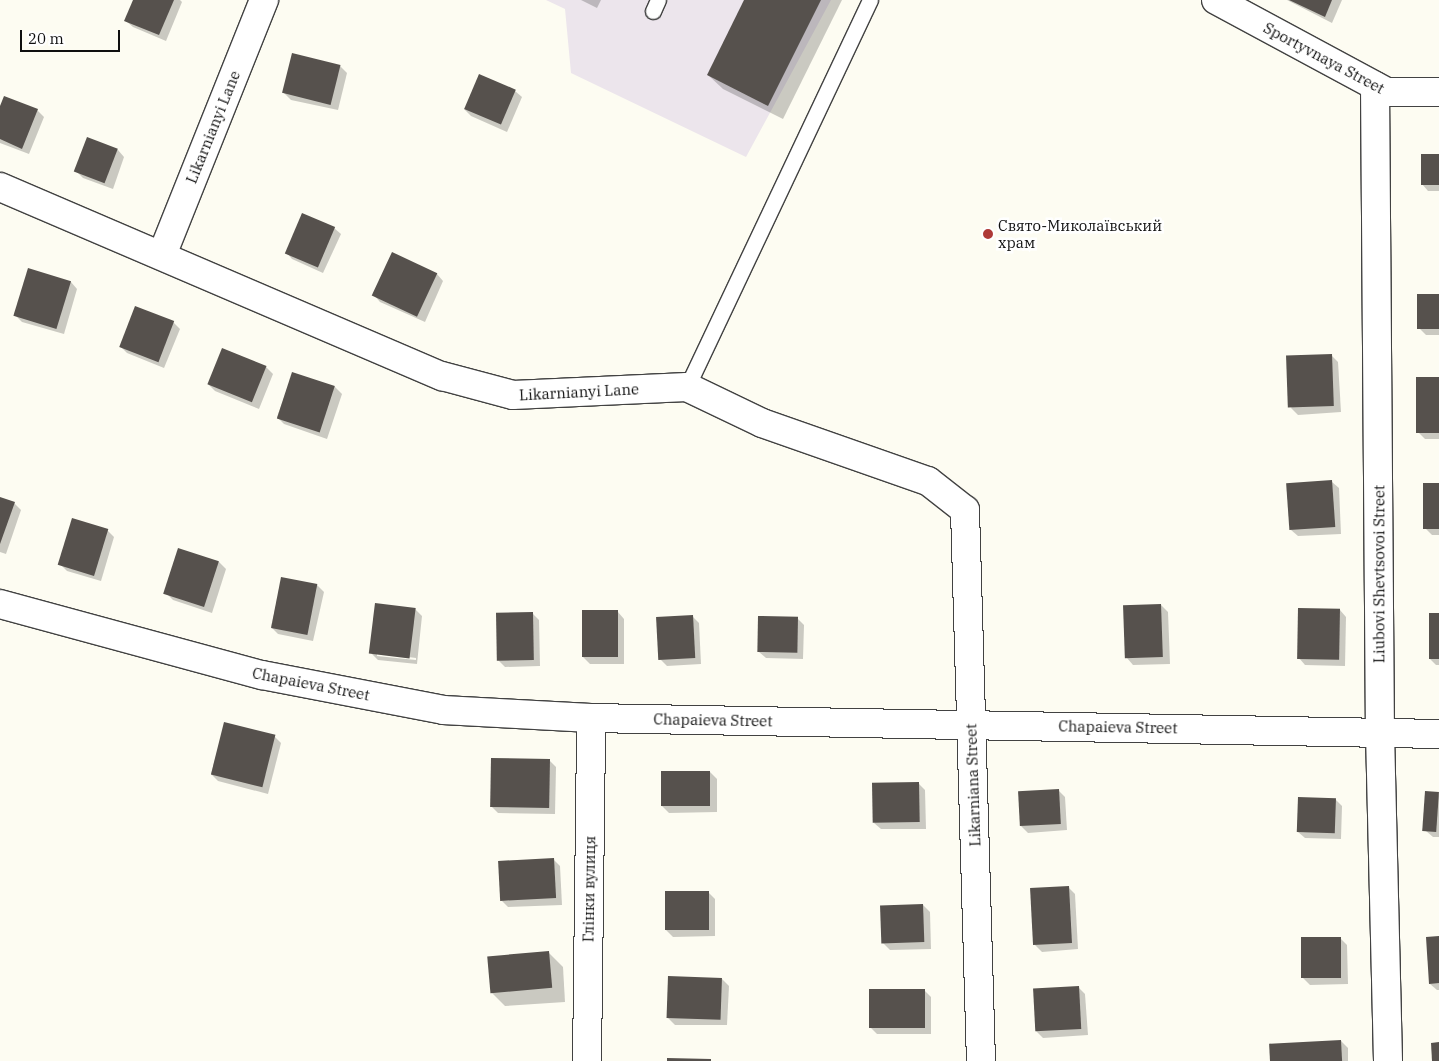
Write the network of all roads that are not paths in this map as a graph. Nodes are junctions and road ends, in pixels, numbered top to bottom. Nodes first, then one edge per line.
1 (264, 0) edge
2 (870, 0) edge
3 (1216, 0) edge
4 (1375, 86) junction
5 (1439, 92) edge
6 (0, 187) edge
7 (162, 255) junction
8 (686, 387) junction
9 (965, 510) joint
10 (0, 604) edge
11 (591, 718) junction
12 (971, 724) junction
13 (1380, 733) junction
14 (1439, 734) edge
15 (587, 1061) edge
16 (981, 1061) edge
17 (1388, 1061) edge

1 - 7 street, Likarnianyi Lane
2 - 8 lane
3 - 4 street, Sportyvnaya Street
4 - 5 street, Sportyvnaya Street
4 - 13 street, Liubovi Shevtsovoi Street
6 - 7 street, Likarnianyi Lane
7 - 8 street, Likarnianyi Lane
8 - 9 street, Likarnianyi Lane
9 - 12 street, Likarniana Street
10 - 11 street, Chapaieva Street
11 - 12 street, Chapaieva Street
11 - 15 street, Глінки вулиця
12 - 13 street, Chapaieva Street
12 - 16 street, Likarniana Street
13 - 14 street, Chapaieva Street
13 - 17 street, Liubovi Shevtsovoi Street

